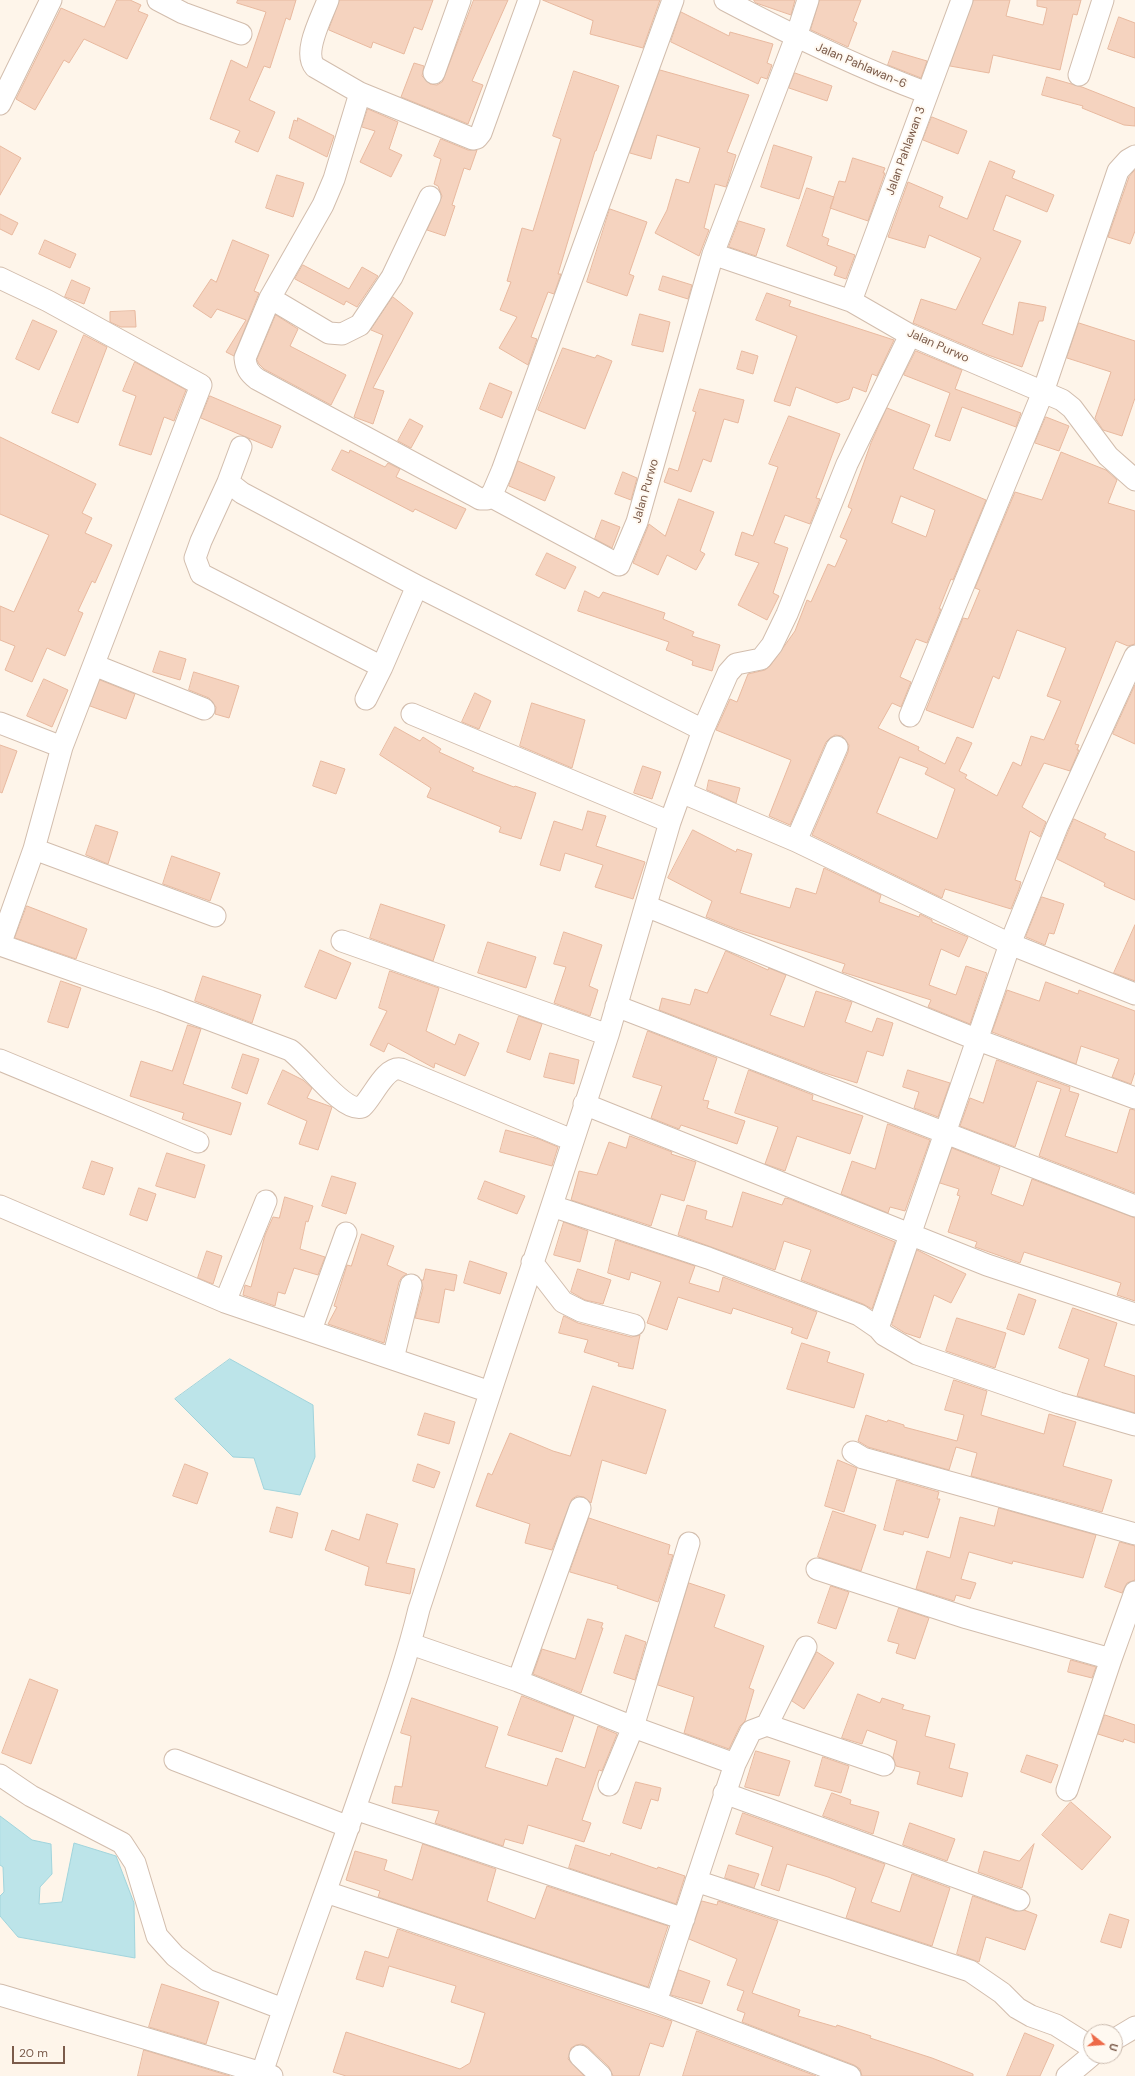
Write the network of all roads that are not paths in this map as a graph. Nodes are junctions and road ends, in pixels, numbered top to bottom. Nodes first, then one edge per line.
1 (51, 0) edge
2 (158, 0) edge
3 (328, 0) edge
4 (460, 0) edge
5 (529, 0) edge
6 (673, 0) edge
7 (725, 0) edge
8 (808, 0) edge
9 (962, 0) edge
10 (1103, 0) edge
11 (186, 6) edge
12 (241, 34) dead end
13 (796, 37) junction
14 (434, 73) dead end
15 (1079, 76) dead end
16 (927, 93) junction
17 (360, 94) junction
18 (0, 102) edge
19 (1135, 156) edge
20 (430, 197) dead end
21 (713, 254) junction
22 (0, 278) edge
23 (270, 298) junction
24 (851, 301) junction
25 (910, 335) junction
26 (1043, 392) junction
27 (241, 447) dead end
28 (1135, 480) edge
29 (228, 482) junction
30 (490, 496) junction
31 (417, 586) junction
32 (1135, 656) edge
33 (94, 665) junction
34 (382, 667) junction
35 (366, 700) dead end
36 (204, 709) dead end
37 (412, 714) dead end
38 (910, 716) dead end
39 (0, 723) edge
40 (703, 730) junction
41 (62, 747) junction
42 (837, 747) dead end
43 (681, 792) junction
44 (670, 822) junction
45 (796, 841) junction
46 (34, 849) junction
47 (646, 906) junction
48 (215, 916) dead end
49 (1, 937) edge
50 (342, 941) dead end
51 (1010, 944) junction
52 (1135, 994) edge
53 (616, 1006) junction
54 (608, 1035) junction
55 (978, 1040) junction
56 (0, 1060) edge
57 (1135, 1098) edge
58 (584, 1104) junction
59 (946, 1133) junction
60 (572, 1140) junction
61 (198, 1142) dead end
62 (266, 1201) dead end
63 (0, 1206) edge
64 (552, 1206) junction
65 (1135, 1206) edge
66 (910, 1232) junction
67 (346, 1233) dead end
68 (532, 1262) junction
69 (412, 1285) dead end
70 (225, 1302) junction
71 (1135, 1314) edge
72 (634, 1325) dead end
73 (878, 1328) junction
74 (311, 1330) junction
75 (393, 1359) junction
76 (490, 1392) junction
77 (1135, 1425) edge
78 (853, 1452) dead end
79 (580, 1508) dead end
80 (1135, 1534) edge
81 (689, 1544) dead end
82 (817, 1569) dead end
83 (1135, 1592) edge
84 (411, 1644) junction
85 (806, 1647) dead end
86 (1111, 1659) junction
87 (518, 1682) junction
88 (767, 1725) junction
89 (633, 1727) junction
90 (176, 1760) dead end
91 (735, 1764) junction
92 (884, 1765) dead end
93 (0, 1775) edge
94 (609, 1784) dead end
95 (1067, 1790) dead end
96 (724, 1793) junction
97 (352, 1818) junction
98 (696, 1881) junction
99 (326, 1892) junction
100 (1019, 1900) dead end
101 (684, 1919) junction
102 (0, 1995) edge
103 (656, 2002) junction
104 (283, 2008) junction
105 (1135, 2027) edge
106 (1123, 2034) edge
107 (1083, 2042) edge
108 (580, 2056) dead end
109 (1083, 2063) edge
110 (265, 2075) edge
111 (601, 2076) edge
112 (850, 2076) edge
113 (1067, 2076) edge

1 - 18 street
2 - 11 street
3 - 17 street
4 - 14 street
5 - 17 street
6 - 30 street
7 - 13 street
8 - 13 street, Jalan Purwo
9 - 16 street, Jalan Pahlawan 3
10 - 15 street
11 - 12 street
13 - 16 street, Jalan Pahlawan-6
13 - 21 street, Jalan Purwo
16 - 24 street, Jalan Pahlawan 3
17 - 23 street
19 - 26 street
20 - 23 street
21 - 24 street, Jalan Purwo
21 - 30 street, Jalan Purwo
22 - 33 street
23 - 30 street
24 - 25 street, Jalan Purwo
25 - 26 street, Jalan Purwo
25 - 40 street
26 - 28 street, Jalan Purwo
26 - 38 street
27 - 29 street
29 - 31 street
29 - 34 street
31 - 34 street
31 - 40 street
32 - 51 street
33 - 36 street
33 - 41 street
34 - 35 street
37 - 44 street
39 - 41 street
40 - 43 street
41 - 46 street
42 - 45 street
43 - 44 street
43 - 45 street
44 - 47 street
45 - 51 street
46 - 48 street
46 - 49 street
47 - 53 street
47 - 55 street
49 - 60 street
50 - 54 street
51 - 52 street
51 - 55 street
53 - 54 street
53 - 59 street
54 - 58 street
55 - 57 street
55 - 59 street
56 - 61 street
58 - 60 street
58 - 66 street
59 - 65 street
59 - 66 street
60 - 64 street
62 - 70 street
63 - 70 street
64 - 68 street
64 - 73 street
66 - 71 street
66 - 73 street
67 - 74 street
68 - 72 street
68 - 76 street
69 - 75 street
70 - 74 street
73 - 77 street
74 - 75 street
75 - 76 street
76 - 84 street
78 - 80 street
79 - 87 street
81 - 89 street
82 - 86 street
83 - 86 street
84 - 87 street
84 - 97 street
85 - 88 street
86 - 95 street
87 - 89 street
88 - 91 street
88 - 92 street
89 - 91 street
89 - 94 street
90 - 97 street
91 - 96 street
93 - 104 street
96 - 98 street
96 - 100 street
97 - 99 street
97 - 101 street
98 - 101 street
98 - 107 street
99 - 103 street
99 - 104 street
101 - 103 street
102 - 110 street
103 - 112 street
104 - 110 street
105 - 106 street
108 - 111 street
109 - 113 street

